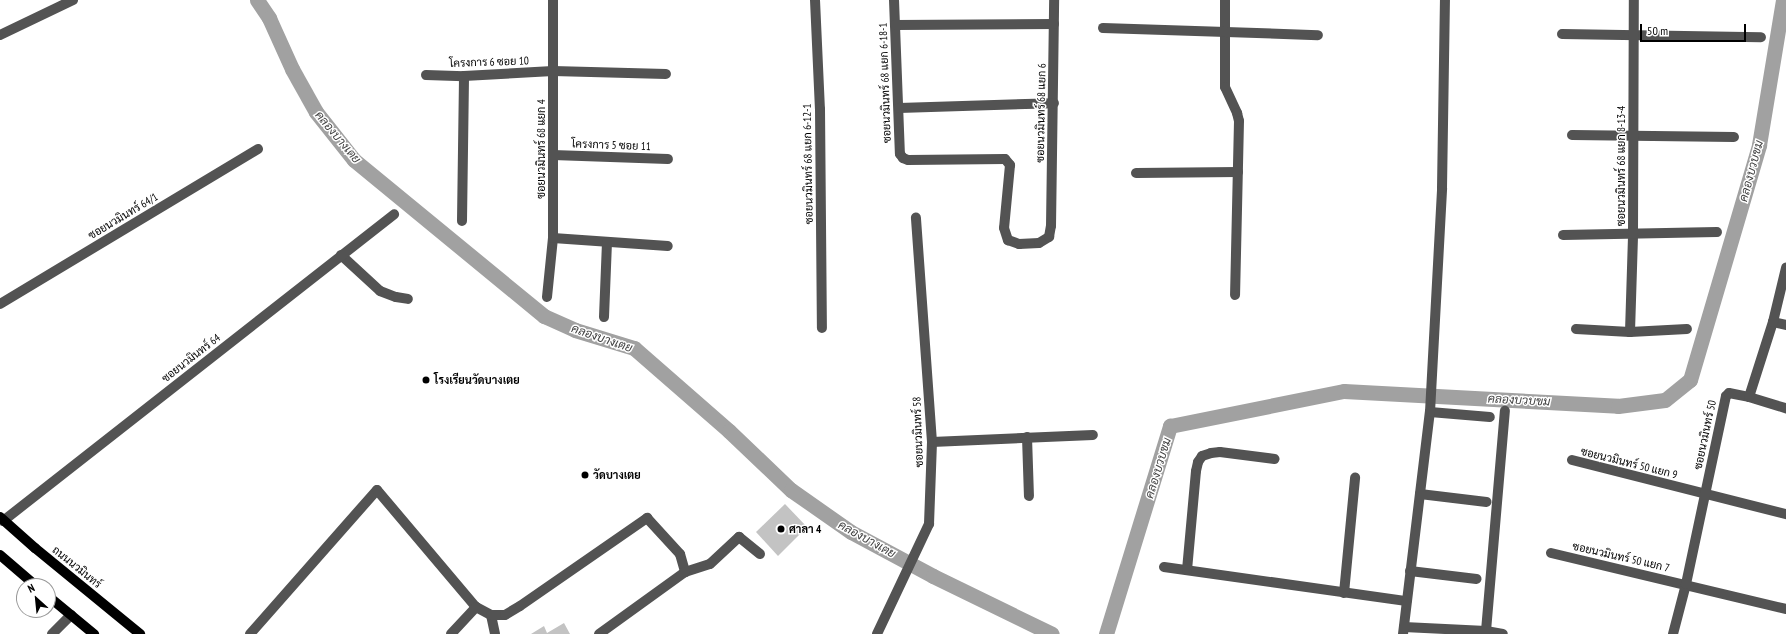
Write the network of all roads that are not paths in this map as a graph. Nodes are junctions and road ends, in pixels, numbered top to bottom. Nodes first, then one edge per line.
1 (73, 0) edge
2 (553, 0) edge
3 (815, 0) edge
4 (894, 0) edge
5 (1054, 0) edge
6 (1225, 0) edge
7 (1445, 0) edge
8 (1634, 0) edge
9 (1054, 24) junction
10 (895, 25) junction
11 (1103, 28) dead end
12 (1225, 32) junction
13 (1318, 34) dead end
14 (1562, 34) dead end
15 (0, 35) edge
16 (1633, 36) junction
17 (1761, 37) dead end
18 (553, 71) junction
19 (666, 74) dead end
20 (426, 76) dead end
21 (464, 76) junction
22 (1054, 103) junction
23 (899, 108) junction
24 (1572, 135) dead end
25 (1634, 135) junction
26 (1734, 137) dead end
27 (258, 150) dead end
28 (553, 155) junction
29 (668, 159) dead end
30 (1238, 172) junction
31 (1136, 173) dead end
32 (394, 214) dead end
33 (916, 218) dead end
34 (462, 221) dead end
35 (1004, 228) joint
36 (1716, 232) dead end
37 (1632, 234) junction
38 (1563, 235) dead end
39 (552, 238) junction
40 (607, 242) junction
41 (668, 246) dead end
42 (341, 256) junction
43 (1786, 268) edge
44 (1235, 295) dead end
45 (547, 297) dead end
46 (408, 299) dead end
47 (0, 304) edge
48 (604, 317) dead end
49 (1773, 322) junction
50 (1786, 325) edge
51 (822, 328) dead end
52 (1576, 329) dead end
53 (1687, 329) dead end
54 (1630, 332) junction
55 (1749, 397) junction
56 (1430, 406) junction
57 (1786, 408) edge
58 (1505, 411) dead end
59 (1490, 417) dead end
60 (1093, 435) dead end
61 (1027, 437) junction
62 (932, 442) junction
63 (1275, 459) dead end
64 (1572, 460) dead end
65 (1355, 478) dead end
66 (1420, 494) junction
67 (1704, 494) junction
68 (1029, 496) dead end
69 (1487, 502) dead end
70 (1786, 514) edge
71 (2, 519) edge
72 (1551, 553) dead end
73 (760, 554) dead end
74 (0, 555) edge
75 (1164, 567) dead end
76 (1187, 570) junction
77 (1410, 570) junction
78 (686, 572) junction
79 (27, 578) edge
80 (1477, 579) dead end
81 (1686, 584) junction
82 (1344, 593) junction
83 (1406, 601) junction
84 (56, 603) edge
85 (476, 608) junction
86 (1786, 609) edge
87 (71, 615) junction
88 (491, 615) junction
89 (1403, 630) edge
90 (1486, 631) junction
91 (52, 634) edge
92 (94, 634) edge
93 (140, 634) edge
94 (250, 634) edge
95 (451, 634) edge
96 (495, 634) edge
97 (599, 634) edge
98 (877, 634) edge
99 (1503, 634) edge
100 (1672, 634) edge

1 - 15 street
2 - 18 street, ซอยนวมินทร์ 68 แยก 4
3 - 51 street, ซอยนวมินทร์ 68 แยก 6-12-1
4 - 10 street, ซอยนวมินทร์ 68 แยก 6-18-1
5 - 9 street, ซอยนวมินทร์ 68 แยก 6
6 - 12 street
7 - 56 street
8 - 16 street, ซอยนวมินทร์ 68 แยก 8-13-4
9 - 10 street
9 - 22 street, ซอยนวมินทร์ 68 แยก 6
10 - 23 street, ซอยนวมินทร์ 68 แยก 6-18-1
11 - 12 street
12 - 13 street
12 - 30 street
14 - 16 street
16 - 17 street
16 - 25 street, ซอยนวมินทร์ 68 แยก 8-13-4
18 - 19 street, โครงการ 6 ซอย 10
18 - 21 street, โครงการ 6 ซอย 10
18 - 28 street, ซอยนวมินทร์ 68 แยก 4
20 - 21 street, โครงการ 6 ซอย 10
21 - 34 street
22 - 23 street
22 - 35 street, ซอยนวมินทร์ 68 แยก 6
23 - 35 street, ซอยนวมินทร์ 68 แยก 6-18-1
24 - 25 street
25 - 26 street
25 - 37 street, ซอยนวมินทร์ 68 แยก 8-13-4
27 - 47 street, ซอยนวมินทร์ 64/1
28 - 29 street, โครงการ 5 ซอย 11
28 - 39 street, ซอยนวมินทร์ 68 แยก 4
30 - 31 street
30 - 44 street
32 - 42 street, ซอยนวมินทร์ 64
33 - 62 street, ซอยนวมินทร์ 58
36 - 37 street
37 - 38 street
37 - 54 street, ซอยนวมินทร์ 68 แยก 8-13-4
39 - 40 street
39 - 45 street, ซอยนวมินทร์ 68 แยก 4
40 - 41 street
40 - 48 street
42 - 46 street
42 - 71 street, ซอยนวมินทร์ 64
43 - 49 street
49 - 50 street
49 - 55 street
52 - 54 street
53 - 54 street
55 - 57 street
55 - 67 street, ซอยนวมินทร์ 50
56 - 59 street
56 - 66 street
58 - 90 street
60 - 61 street
61 - 62 street
61 - 68 street
62 - 98 street, ซอยนวมินทร์ 58
63 - 76 street
64 - 67 street, ซอยนวมินทร์ 50 แยก 9
65 - 82 street
66 - 69 street
66 - 77 street
67 - 70 street, ซอยนวมินทร์ 50 แยก 9
67 - 81 street, ซอยนวมินทร์ 50
71 - 93 main road, ถนนนวมินทร์
72 - 81 street, ซอยนวมินทร์ 50 แยก 7
73 - 78 street
74 - 79 main road
75 - 76 street
76 - 82 street
77 - 80 street
77 - 83 street
78 - 88 street
78 - 97 street
81 - 86 street, ซอยนวมินทร์ 50 แยก 7
81 - 100 street, ซอยนวมินทร์ 50
82 - 83 street
83 - 89 street
84 - 87 main road
85 - 88 street
85 - 94 street
85 - 95 street
87 - 91 street
87 - 92 main road
88 - 96 street
89 - 90 street
90 - 99 street

